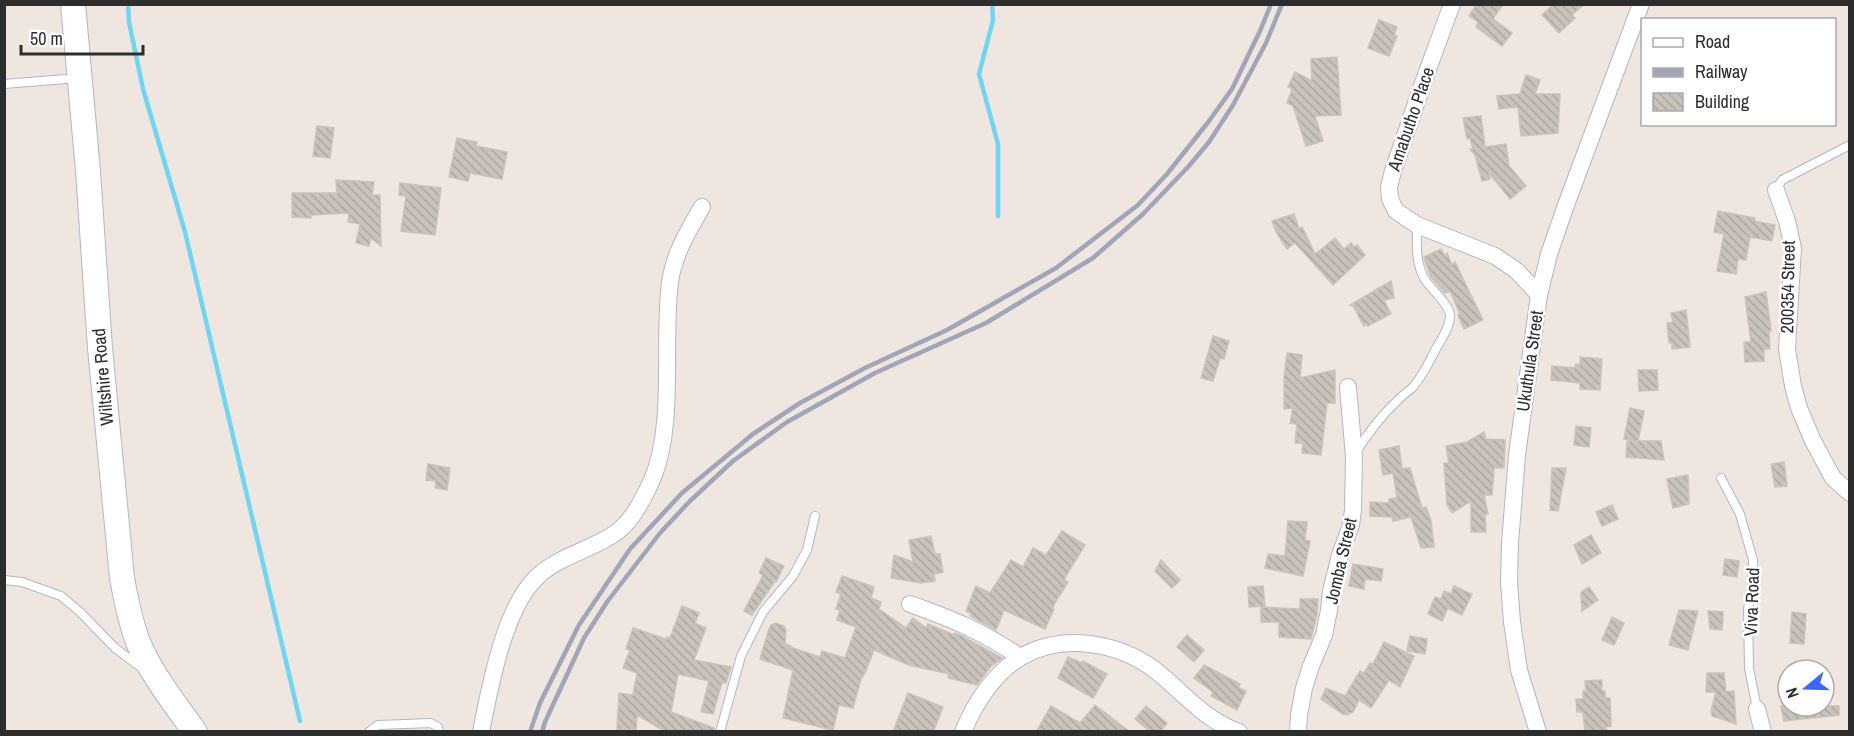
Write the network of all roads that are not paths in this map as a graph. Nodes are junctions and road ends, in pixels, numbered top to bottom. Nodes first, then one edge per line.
1 (73, 4) edge
2 (1452, 4) edge
3 (1641, 4) edge
4 (79, 78) junction
5 (4, 84) edge
6 (1850, 145) edge
7 (1776, 190) joint
8 (702, 207) dead end
9 (1417, 225) junction
10 (1539, 295) junction
11 (1348, 387) dead end
12 (1354, 457) junction
13 (1721, 478) dead end
14 (1850, 493) edge
15 (815, 516) dead end
16 (4, 580) edge
17 (910, 604) dead end
18 (1020, 657) junction
19 (156, 677) junction
20 (1757, 709) joint
21 (405, 728) edge
22 (195, 732) edge
23 (369, 732) edge
24 (439, 732) edge
25 (482, 732) edge
26 (720, 732) edge
27 (963, 732) edge
28 (1239, 732) edge
29 (1298, 732) edge
30 (1538, 732) edge
31 (1762, 732) edge

1 - 4 street, Wiltshire Road
2 - 9 street, Amabutho Place
3 - 10 street, Ukuthula Street
4 - 5 lane
4 - 19 street, Wiltshire Road
6 - 7 lane
7 - 14 street, 200354 Street
8 - 25 street
9 - 10 street, Amabutho Place
9 - 12 lane
10 - 30 street, Ukuthula Street
11 - 12 street, Jomba Street
12 - 29 street, Jomba Street
13 - 20 lane, Viva Road
15 - 26 lane
16 - 19 lane
17 - 18 street
18 - 27 street
18 - 28 street
19 - 22 street, Wiltshire Road
20 - 31 street, Viva Road
21 - 23 lane
21 - 24 lane

